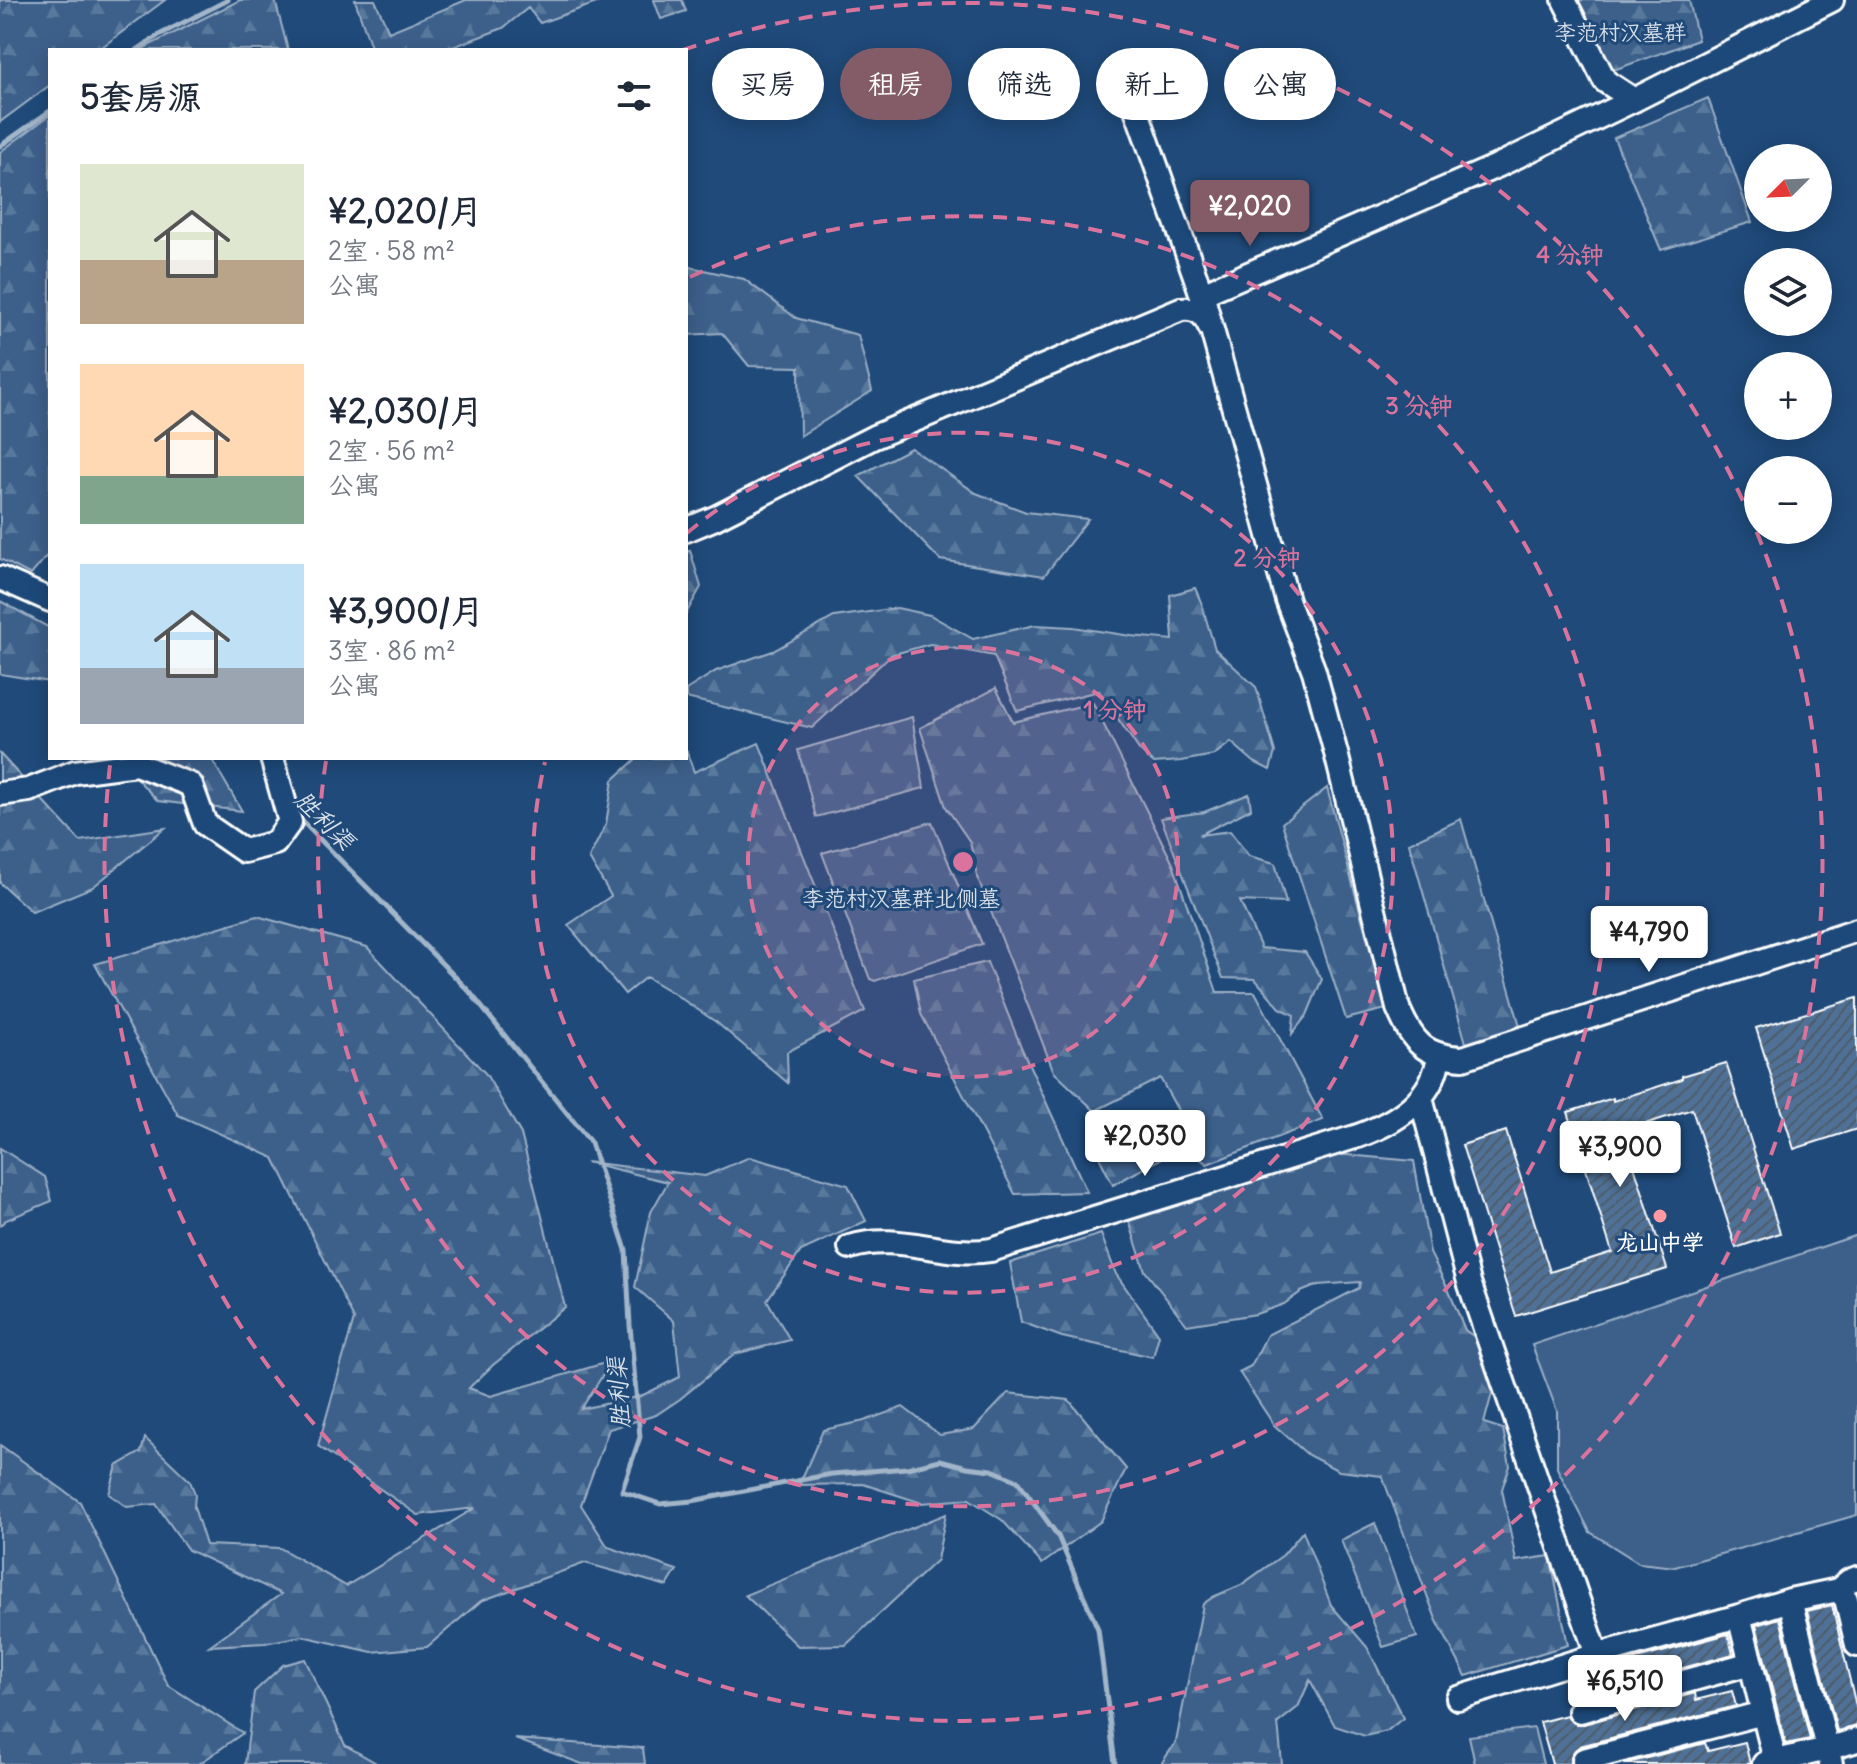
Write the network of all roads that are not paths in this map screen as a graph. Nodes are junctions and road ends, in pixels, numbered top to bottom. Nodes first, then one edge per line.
1 (1564, 0) edge
2 (1832, 0) edge
3 (1634, 100) junction
4 (1140, 120) edge
5 (1202, 294) junction
6 (1214, 336) junction
7 (688, 529) edge
8 (0, 578) edge
9 (48, 599) edge
10 (273, 760) edge
11 (0, 794) edge
12 (1857, 930) edge
13 (1439, 1055) junction
14 (1421, 1098) junction
15 (850, 1247) dead end
16 (1848, 1584) edge
17 (1790, 1600) junction
18 (1739, 1616) junction
19 (1857, 1645) edge
20 (1597, 1655) junction
21 (1751, 1663) junction
22 (1458, 1698) dead end
23 (1580, 1711) dead end
24 (1763, 1713) junction
25 (1857, 1740) edge
26 (1829, 1757) edge
27 (1584, 1760) dead end
28 (1772, 1763) edge

1 - 3 street
2 - 3 street
3 - 5 street
4 - 5 street
5 - 6 street
6 - 7 street
6 - 13 street
8 - 9 street
10 - 11 street
12 - 13 street
13 - 14 street
14 - 15 street
14 - 20 street
16 - 17 street
16 - 19 street
17 - 18 street
17 - 26 street
18 - 20 street
18 - 21 street
20 - 22 street
21 - 23 street
21 - 24 street
24 - 27 street
24 - 28 street
25 - 26 street
26 - 28 street

